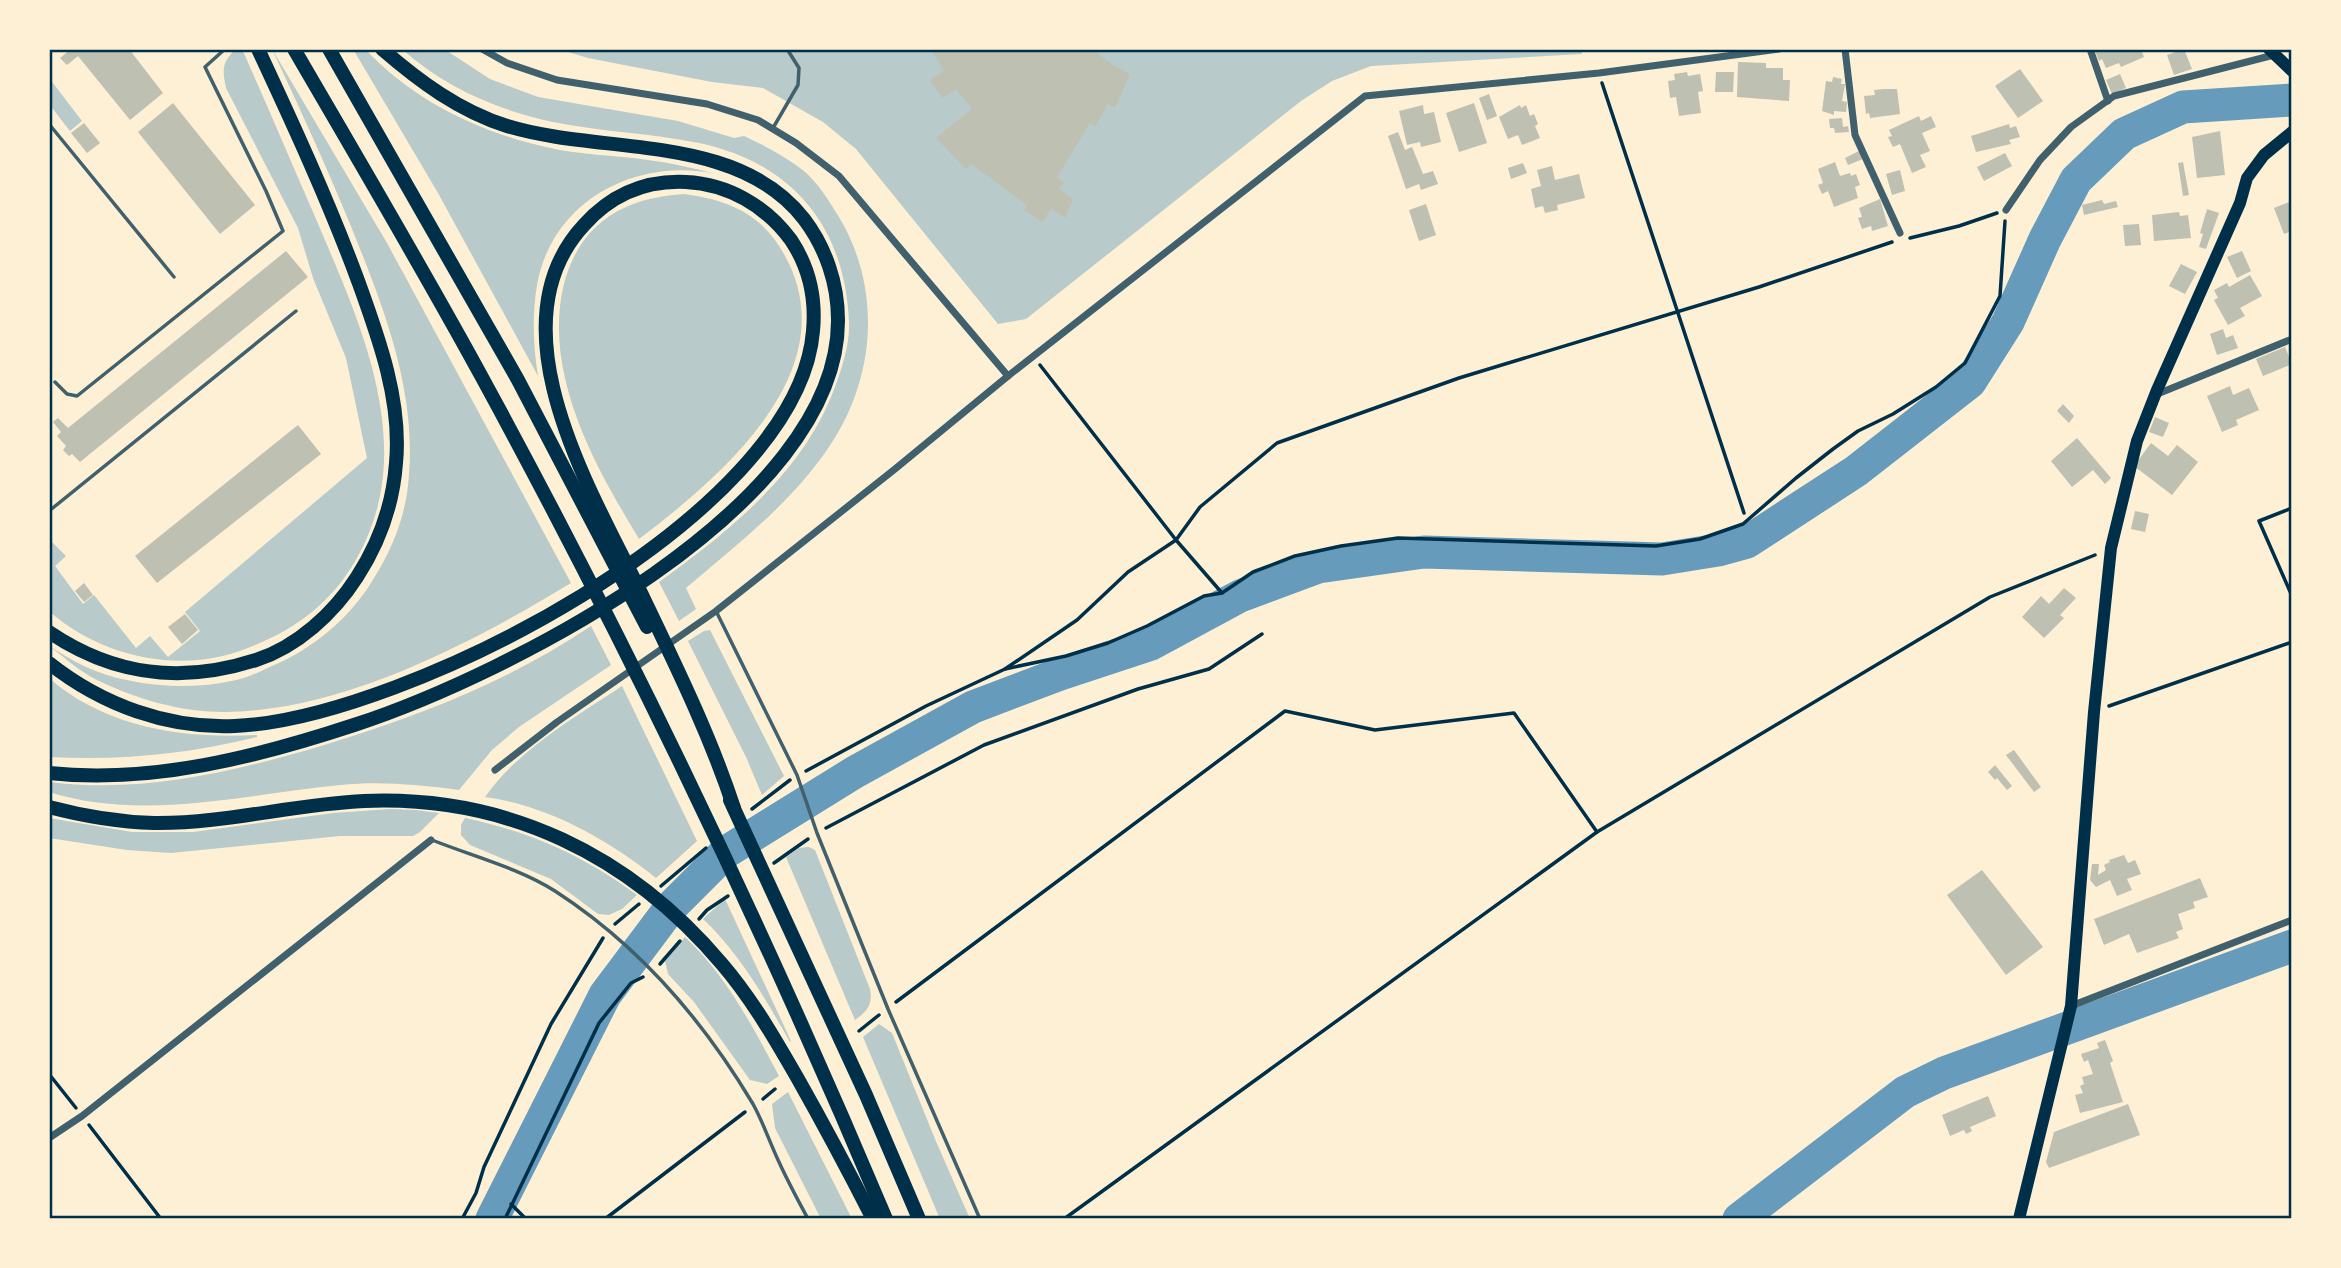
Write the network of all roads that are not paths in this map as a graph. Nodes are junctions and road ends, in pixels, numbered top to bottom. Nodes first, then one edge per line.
1 (225, 49) edge
2 (258, 49) edge
3 (294, 49) edge
4 (329, 49) edge
5 (382, 49) edge
6 (482, 49) edge
7 (787, 49) edge
8 (1779, 49) edge
9 (1845, 49) edge
10 (2090, 49) edge
11 (1742, 51) edge
12 (2272, 52) edge
13 (2290, 69) edge
14 (2108, 101) junction
15 (49, 124) edge
16 (772, 128) junction
17 (2292, 132) edge
18 (2006, 210) road end
19 (1900, 233) dead end
20 (174, 277) dead end
21 (296, 311) dead end
22 (2292, 339) edge
23 (1008, 376) junction
24 (55, 383) dead end
25 (2155, 395) junction
26 (49, 511) edge
27 (612, 547) junction
28 (716, 611) junction
29 (49, 632) edge
30 (49, 663) edge
31 (495, 770) dead end
32 (49, 773) edge
33 (49, 807) edge
34 (431, 840) joint
35 (2292, 920) edge
36 (2071, 1006) junction
37 (49, 1139) edge
38 (808, 1219) edge
39 (873, 1219) edge
40 (886, 1219) edge
41 (919, 1219) edge
42 (980, 1219) edge
43 (2019, 1219) edge

1 - 24 lane
2 - 29 highway
3 - 40 highway
4 - 27 highway
5 - 32 highway
6 - 16 street
7 - 16 lane
8 - 11 street
9 - 19 street
10 - 14 street
11 - 23 street
12 - 13 main road
12 - 14 street
14 - 18 street
15 - 20 lane
16 - 23 street
17 - 25 main road
21 - 26 lane
22 - 25 street
23 - 28 street
25 - 36 main road
27 - 30 highway
27 - 41 highway
28 - 31 street
28 - 42 lane
33 - 39 highway
34 - 37 street
34 - 38 lane
35 - 36 street
36 - 43 main road

